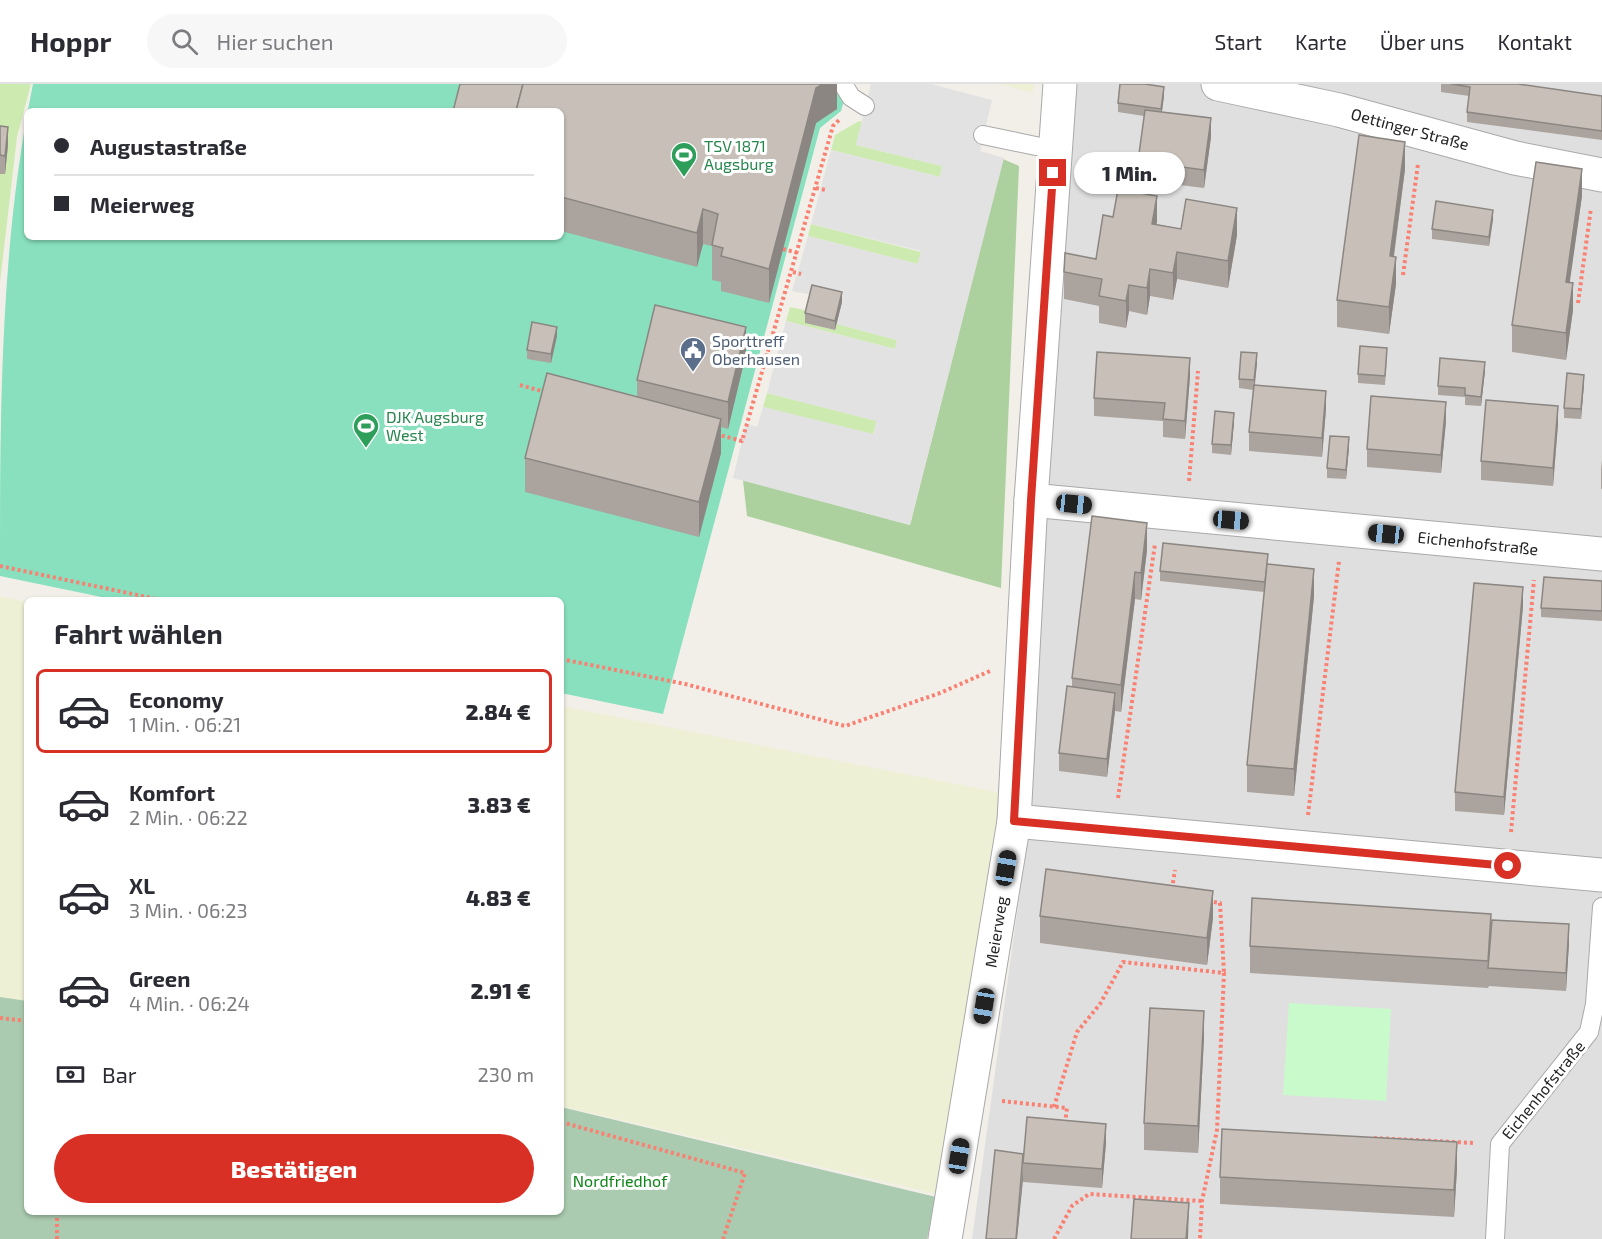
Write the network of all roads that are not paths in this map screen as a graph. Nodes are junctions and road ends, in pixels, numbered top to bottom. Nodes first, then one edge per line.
1 (843, 84) edge
2 (1060, 84) edge
3 (1218, 84) edge
4 (862, 104) road end
5 (983, 135) dead end
6 (1055, 150) junction
7 (1599, 175) edge
8 (1031, 500) junction
9 (1602, 554) edge
10 (1014, 821) junction
11 (1602, 875) edge
12 (1602, 907) edge
13 (945, 1239) edge
14 (1495, 1239) edge

1 - 4 lane
2 - 6 street, Meierweg
3 - 7 street, Oettinger Straße
5 - 6 lane
6 - 8 street, Meierweg
8 - 9 street, Eichenhofstraße
8 - 10 street, Meierweg
10 - 11 street
10 - 13 street, Meierweg
12 - 14 lane, Eichenhofstraße

